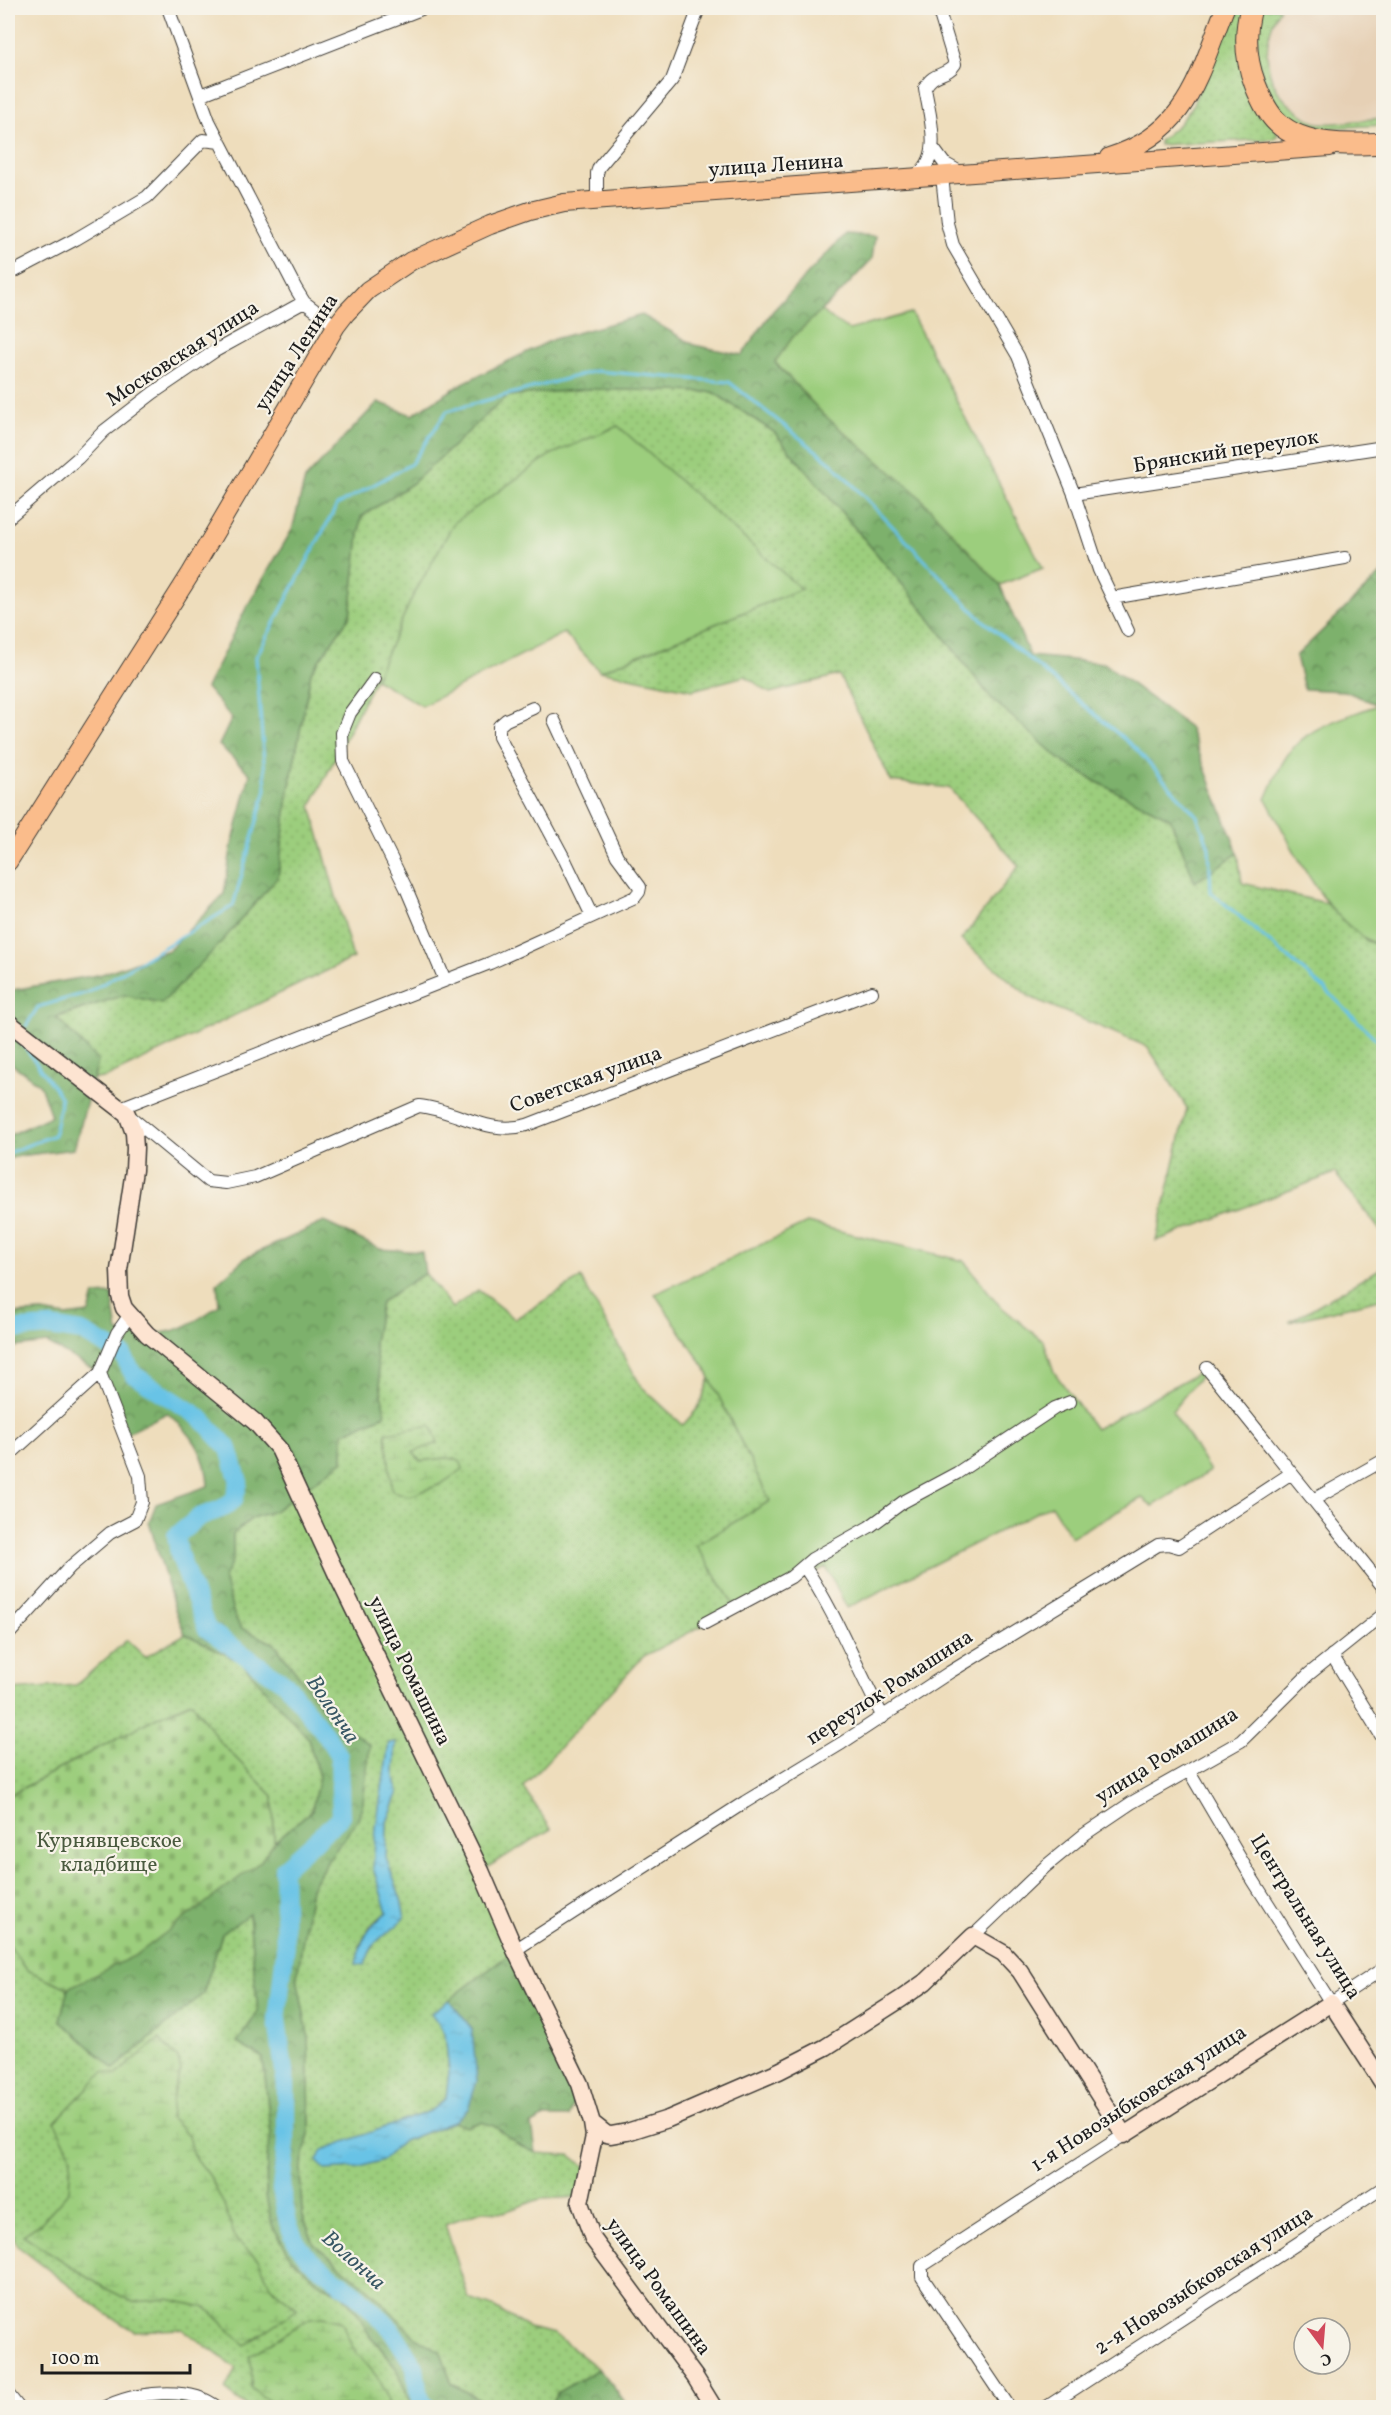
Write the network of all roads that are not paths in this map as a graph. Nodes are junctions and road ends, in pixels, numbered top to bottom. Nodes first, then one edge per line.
1 (168, 8) edge
2 (424, 8) edge
3 (699, 8) edge
4 (938, 8) edge
5 (1224, 8) edge
6 (1251, 8) edge
7 (200, 95) junction
8 (220, 142) junction
9 (1383, 143) edge
10 (1355, 145) junction
11 (933, 148) junction
12 (1055, 167) junction
13 (968, 173) junction
14 (942, 176) junction
15 (903, 180) junction
16 (597, 200) junction
17 (8, 273) edge
18 (304, 302) junction
19 (336, 326) junction
20 (1383, 447) edge
21 (1074, 494) junction
22 (8, 518) edge
23 (1345, 558) dead end
24 (1112, 598) junction
25 (1128, 631) dead end
26 (375, 679) dead end
27 (533, 708) dead end
28 (554, 720) dead end
29 (8, 862) edge
30 (592, 916) junction
31 (445, 980) junction
32 (872, 992) dead end
33 (8, 1022) edge
34 (123, 1111) junction
35 (129, 1316) junction
36 (1207, 1368) dead end
37 (100, 1374) junction
38 (1070, 1402) dead end
39 (8, 1456) edge
40 (1383, 1460) edge
41 (1290, 1474) junction
42 (1313, 1500) junction
43 (804, 1566) junction
44 (1383, 1588) edge
45 (1383, 1614) edge
46 (705, 1623) dead end
47 (8, 1635) edge
48 (1332, 1655) junction
49 (883, 1717) junction
50 (1383, 1740) edge
51 (1189, 1771) junction
52 (973, 1936) junction
53 (515, 1950) junction
54 (1383, 1968) edge
55 (1331, 2003) junction
56 (1383, 2085) edge
57 (592, 2122) junction
58 (627, 2132) junction
59 (1124, 2135) junction
60 (587, 2168) junction
61 (1383, 2187) edge
62 (8, 2394) edge
63 (19, 2408) edge
64 (104, 2408) edge
65 (218, 2408) edge
66 (714, 2408) edge
67 (1010, 2408) edge
68 (1045, 2408) edge

1 - 7 street
2 - 7 street
3 - 16 street
4 - 11 street
5 - 12 main road
6 - 10 highway
7 - 8 street
8 - 17 street
8 - 18 street
9 - 10 highway
10 - 12 main road
11 - 13 street
11 - 15 street
12 - 13 main road, улица Ленина
13 - 14 main road, улица Ленина
14 - 15 main road, улица Ленина
14 - 21 street
15 - 16 main road, улица Ленина
16 - 19 main road, улица Ленина
18 - 19 street
18 - 22 street, Московская улица
19 - 29 main road, улица Ленина
20 - 21 street, Брянский переулок
21 - 24 street
23 - 24 street
24 - 25 street
26 - 31 street
27 - 30 street
28 - 30 street
30 - 31 street
31 - 34 street
32 - 34 street, Советская улица
33 - 34 street
34 - 35 street, улица Ромашина
35 - 37 street
35 - 53 street, улица Ромашина
36 - 41 street
37 - 39 street
37 - 47 street
38 - 43 street
40 - 42 street
41 - 42 street
41 - 49 street, переулок Ромашина
42 - 44 street
43 - 46 street
43 - 49 street
45 - 48 street, улица Ромашина
48 - 50 street
48 - 51 street, улица Ромашина
49 - 53 street, переулок Ромашина
51 - 52 street, улица Ромашина
51 - 55 street, Центральная улица
52 - 58 street
52 - 59 street
53 - 57 street, улица Ромашина
54 - 55 street, 1-я Новозыбковская улица
55 - 56 street, Центральная улица
55 - 59 street, 1-я Новозыбковская улица
57 - 58 street
57 - 60 street, улица Ромашина
58 - 60 street
59 - 67 street, 1-я Новозыбковская улица
60 - 66 street, улица Ромашина
61 - 68 street, 2-я Новозыбковская улица
62 - 63 street
64 - 65 street

